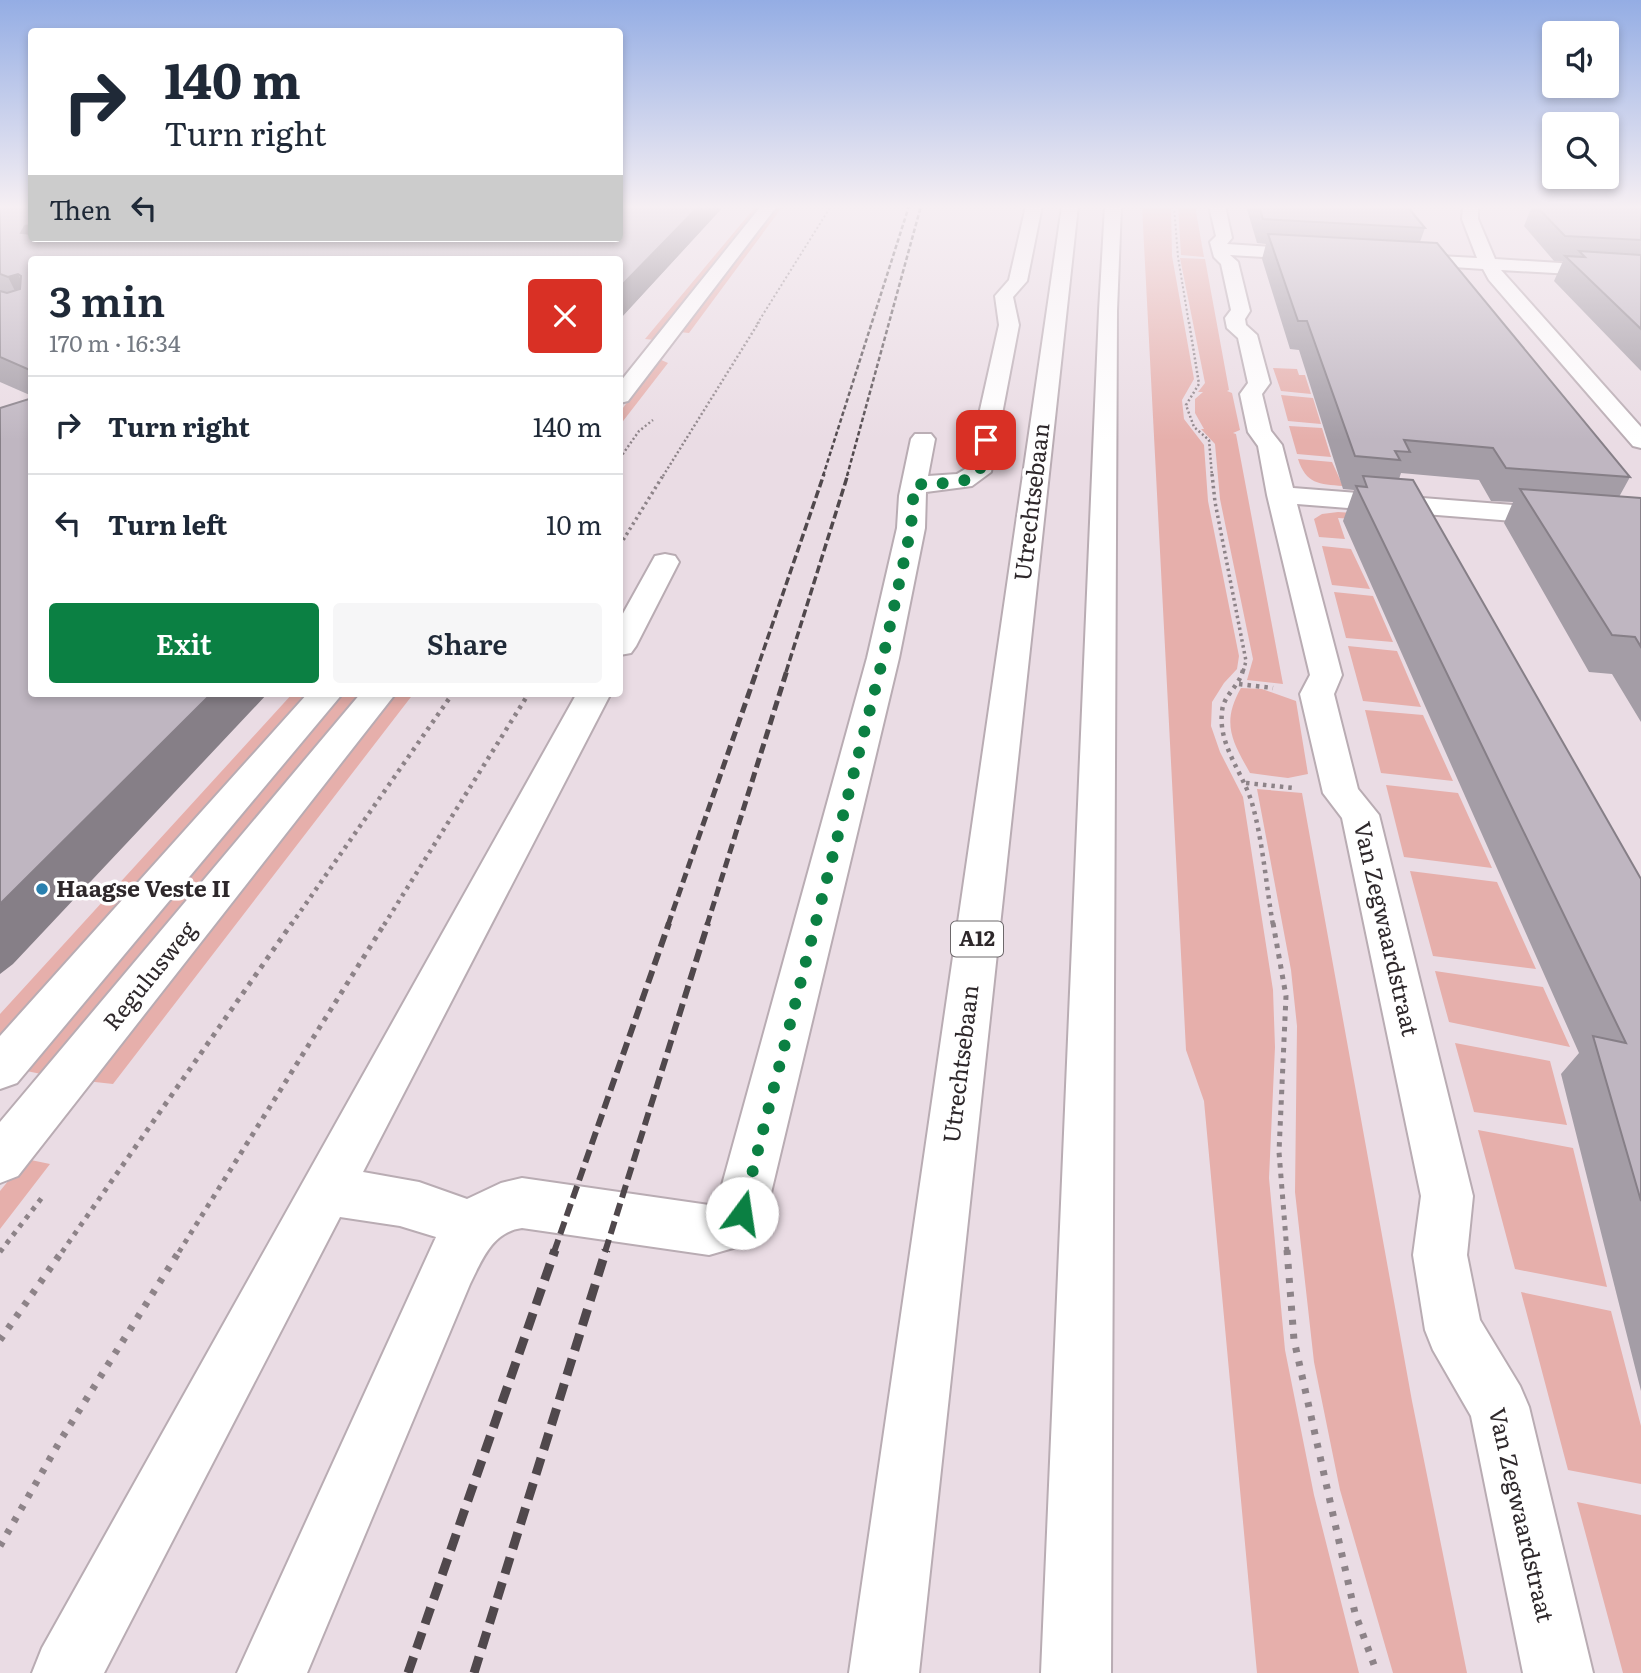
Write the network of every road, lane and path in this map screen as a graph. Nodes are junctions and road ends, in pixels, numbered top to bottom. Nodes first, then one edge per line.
1 (707, 284) edge
2 (782, 284) edge
3 (1015, 284) edge
4 (1060, 284) edge
5 (1109, 284) edge
6 (1182, 284) edge
7 (1234, 284) edge
8 (1502, 284) edge
9 (623, 389) edge
10 (923, 439) dead end
11 (1641, 440) edge
12 (914, 485) junction
13 (1280, 495) junction
14 (1641, 523) edge
15 (623, 540) edge
16 (665, 562) dead end
17 (623, 640) edge
18 (323, 697) edge
19 (377, 697) edge
20 (450, 697) edge
21 (526, 697) edge
22 (592, 697) edge
23 (0, 1069) edge
24 (0, 1160) edge
25 (325, 1192) junction
26 (471, 1228) junction
27 (0, 1340) edge
28 (0, 1546) edge
29 (67, 1673) edge
30 (272, 1673) edge
31 (884, 1673) edge
32 (1076, 1673) edge
33 (1377, 1673) edge
34 (1558, 1673) edge

1 - 9 main road
2 - 15 path
3 - 12 main road
4 - 31 main road, Utrechtsebaan / A12
5 - 32 main road
6 - 33 path
7 - 13 main road, Van Zegwaardstraat
8 - 11 main road
10 - 12 main road
12 - 26 main road
13 - 14 main road
13 - 34 main road, Van Zegwaardstraat
16 - 17 main road
18 - 23 main road
19 - 24 main road, Regulusweg
20 - 27 path
21 - 28 path
22 - 25 main road
25 - 26 main road
25 - 29 main road
26 - 30 main road

